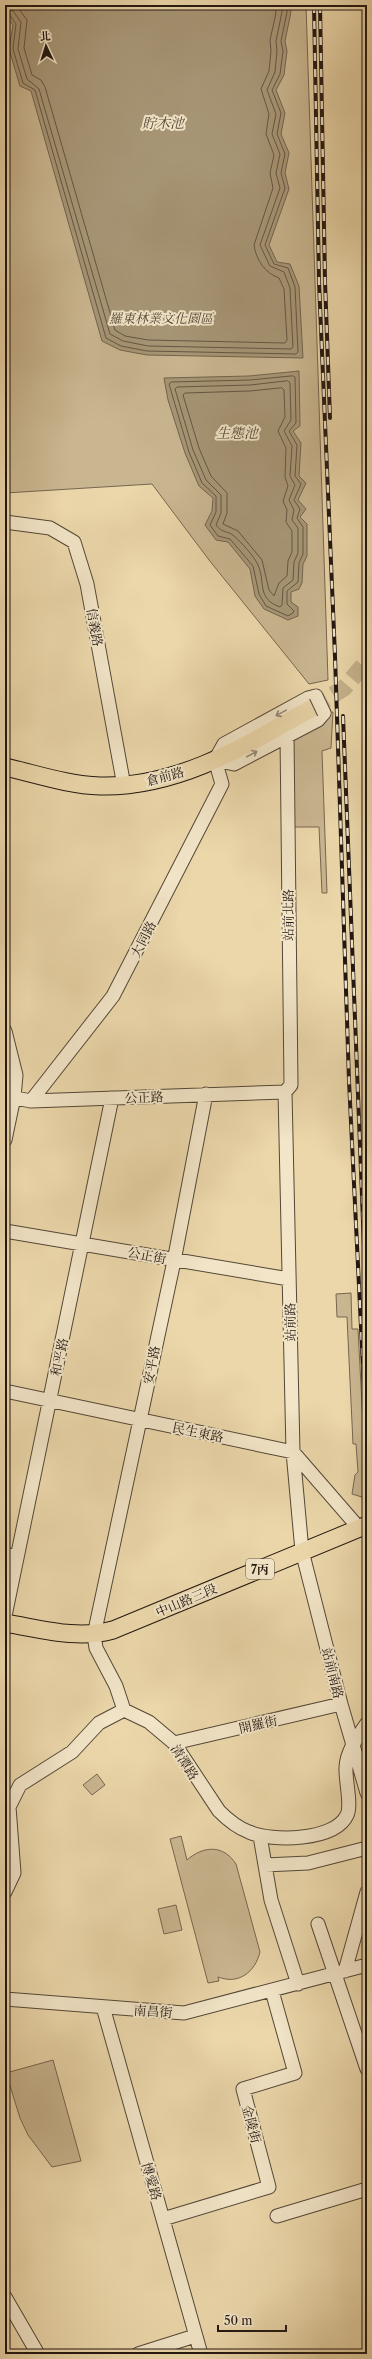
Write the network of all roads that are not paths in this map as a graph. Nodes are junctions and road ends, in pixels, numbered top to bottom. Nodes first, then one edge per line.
1 (5, 522) edge
2 (317, 706) joint
3 (287, 736) junction
4 (215, 760) junction
5 (5, 767) edge
6 (124, 786) junction
7 (5, 1031) edge
8 (284, 1092) junction
9 (206, 1094) junction
10 (10, 1096) edge
11 (112, 1098) junction
12 (31, 1101) junction
13 (5, 1140) edge
14 (5, 1231) edge
15 (83, 1243) junction
16 (174, 1261) junction
17 (289, 1279) junction
18 (5, 1391) edge
19 (50, 1401) junction
20 (140, 1420) junction
21 (293, 1452) junction
22 (363, 1526) edge
23 (302, 1551) junction
24 (11, 1555) edge
25 (5, 1616) edge
26 (5, 1623) edge
27 (94, 1635) junction
28 (341, 1704) junction
29 (124, 1710) junction
30 (367, 1724) edge
31 (174, 1743) junction
32 (352, 1744) junction
33 (367, 1793) edge
34 (7, 1806) edge
35 (260, 1836) junction
36 (367, 1848) edge
37 (265, 1865) junction
38 (5, 1892) edge
39 (367, 1892) edge
40 (318, 1924) dead end
41 (367, 1965) edge
42 (339, 1972) junction
43 (298, 1984) junction
44 (272, 1991) junction
45 (5, 1999) edge
46 (103, 2007) junction
47 (367, 2068) edge
48 (367, 2188) edge
49 (277, 2216) dead end
50 (163, 2219) junction
51 (5, 2297) edge
52 (195, 2336) junction
53 (38, 2354) edge
54 (138, 2354) edge
55 (201, 2354) edge

1 - 6 street, 信義路
2 - 3 street
2 - 4 main road, 倉前路
4 -> 3 street
3 - 8 street, 站前北路
4 - 6 main road, 倉前路
4 - 12 street, 大同路
5 - 6 main road, 倉前路
7 - 10 street
8 - 9 street, 公正路
8 - 17 street, 站前路
9 - 11 street, 公正路
9 - 16 street, 安平路
10 - 12 street, 公正路
10 - 13 street
11 - 12 street, 公正路
11 - 15 street, 和平路
14 - 15 street, 公正街
15 - 16 street, 公正街
15 - 19 street, 和平路
16 - 17 street, 公正街
16 - 20 street, 安平路
17 - 21 street, 站前路
18 - 19 street, 民生東路
19 - 20 street, 民生東路
19 - 24 street, 和平路
20 - 21 street, 民生東路
20 - 27 street, 安平路
21 - 22 street
21 - 23 street, 站前路
22 - 23 main road, 中山路三段 / 7丙
23 - 27 main road, 中山路三段 / 7丙
23 - 28 street, 站前南路
24 - 25 street, 和平路
26 - 27 main road, 中山路三段 / 7丙
27 - 29 street
28 - 31 street, 開羅街
28 - 32 street, 站前南路
29 - 31 street, 清潭路
29 - 34 street
30 - 32 street
31 - 35 street, 清潭路
32 - 33 street, 站前南路
32 - 35 street, 清潭路
34 - 38 street
35 - 37 street
36 - 37 street
37 - 43 street
39 - 42 street
40 - 42 street
41 - 42 street, 南昌街
42 - 43 street, 南昌街
42 - 47 street
43 - 44 street, 南昌街
44 - 46 street, 南昌街
44 - 50 street, 金陵街
45 - 46 street, 南昌街
46 - 50 street, 博愛路
48 - 49 street
50 - 52 street, 博愛路
51 - 53 street
52 - 54 street
52 - 55 street, 博愛路

